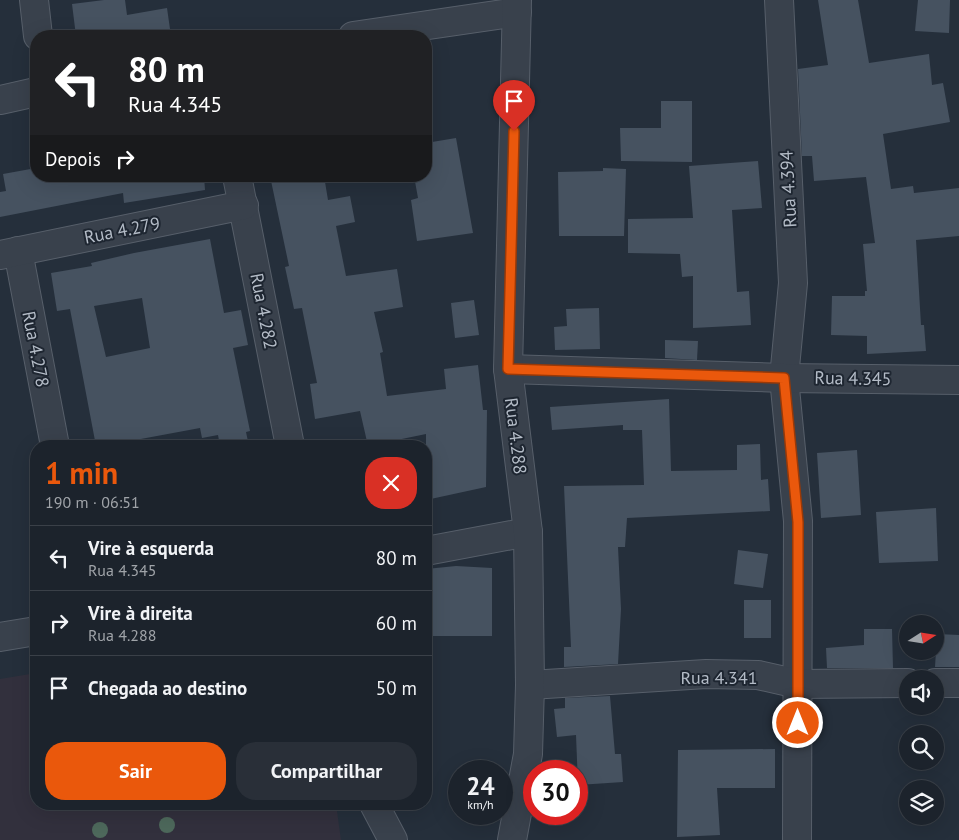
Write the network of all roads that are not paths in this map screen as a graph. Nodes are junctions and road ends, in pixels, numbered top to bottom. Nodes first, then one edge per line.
1 (34, 0) edge
2 (779, 0) edge
3 (517, 6) edge
4 (37, 30) edge
5 (386, 30) edge
6 (30, 93) edge
7 (0, 100) edge
8 (238, 182) edge
9 (244, 206) junction
10 (9, 253) edge
11 (508, 369) junction
12 (784, 378) junction
13 (959, 380) edge
14 (54, 440) edge
15 (289, 440) edge
16 (528, 532) junction
17 (432, 550) edge
18 (30, 632) edge
19 (0, 637) edge
20 (899, 683) edge
21 (944, 683) edge
22 (959, 683) edge
23 (798, 684) junction
24 (530, 685) junction
25 (377, 810) edge
26 (393, 840) edge
27 (512, 840) edge
28 (797, 840) edge

1 - 4 street
2 - 12 street, Rua 4.394
3 - 5 street
3 - 11 street, Rua 4.288
6 - 7 street
8 - 9 street, Rua 4.282
9 - 10 street, Rua 4.279
9 - 15 street, Rua 4.282
10 - 14 street, Rua 4.278
11 - 12 street, Rua 4.345
11 - 16 street, Rua 4.288
12 - 13 street, Rua 4.345
12 - 23 street, Rua 4.394
16 - 17 street
16 - 24 street, Rua 4.288
18 - 19 street
20 - 23 street, Rua 4.341
21 - 22 street
23 - 24 street, Rua 4.341
23 - 28 street, Rua 4.394
24 - 27 street, Rua 4.288
25 - 26 street

